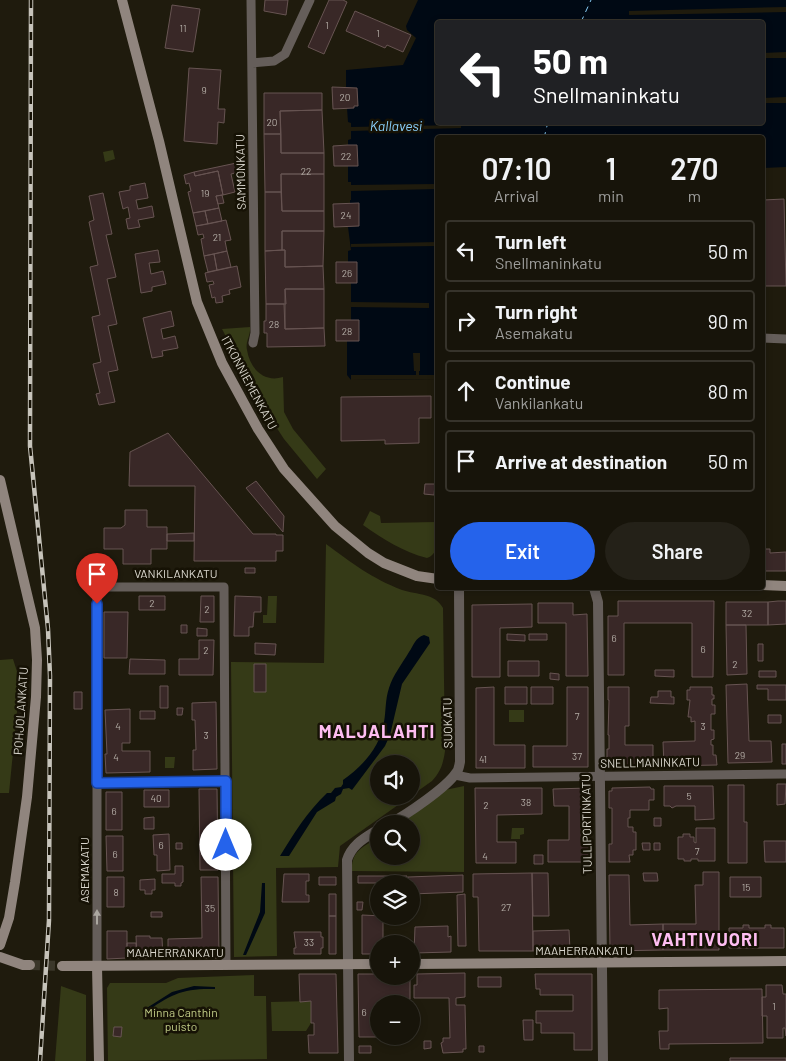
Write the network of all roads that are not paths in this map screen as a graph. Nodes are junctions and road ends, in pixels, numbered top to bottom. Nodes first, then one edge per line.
1 (122, 0) edge
2 (251, 0) edge
3 (310, 0) edge
4 (252, 63) junction
5 (765, 338) edge
6 (786, 338) edge
7 (253, 343) dead end
8 (0, 480) edge
9 (2, 496) edge
10 (435, 579) edge
11 (765, 585) edge
12 (786, 586) edge
13 (459, 590) edge
14 (595, 590) edge
15 (97, 678) joint
16 (786, 774) edge
17 (455, 775) junction
18 (599, 776) junction
19 (226, 781) junction
20 (97, 783) junction
21 (402, 815) edge
22 (370, 835) edge
23 (0, 945) edge
24 (0, 957) edge
25 (786, 961) edge
26 (601, 963) junction
27 (370, 964) edge
28 (420, 964) edge
29 (30, 965) tunnel mouth
30 (226, 965) junction
31 (348, 965) junction
32 (62, 966) tunnel mouth
33 (97, 966) junction
34 (98, 1061) edge
35 (349, 1061) edge
36 (602, 1061) edge

1 - 10 main road, ITKONNIEMENKATU
2 - 4 street, SAMMONKATU
3 - 4 street
4 - 7 street, SAMMONKATU
5 - 6 street
8 - 9 main road, POHJOLANKATU
9 - 23 main road, POHJOLANKATU
11 - 12 main road
13 - 17 street, SUOKATU
14 - 18 street, TULLIPORTINKATU
15 - 19 street, VANKILANKATU
15 - 20 street, ASEMAKATU
16 - 18 street, SNELLMANINKATU
17 - 18 street, SNELLMANINKATU
17 - 21 street
18 - 26 street, TULLIPORTINKATU
19 - 20 street
19 - 30 street
33 -> 20 street, ASEMAKATU
22 - 31 street
24 - 29 main road
25 - 26 main road, MAAHERRANKATU
26 - 28 main road, MAAHERRANKATU
26 - 36 street, TULLIPORTINKATU
27 - 31 main road, MAAHERRANKATU
30 - 31 main road, MAAHERRANKATU
30 - 33 main road, MAAHERRANKATU
31 - 35 street
32 - 33 main road, MAAHERRANKATU
33 - 34 main road, ASEMAKATU

